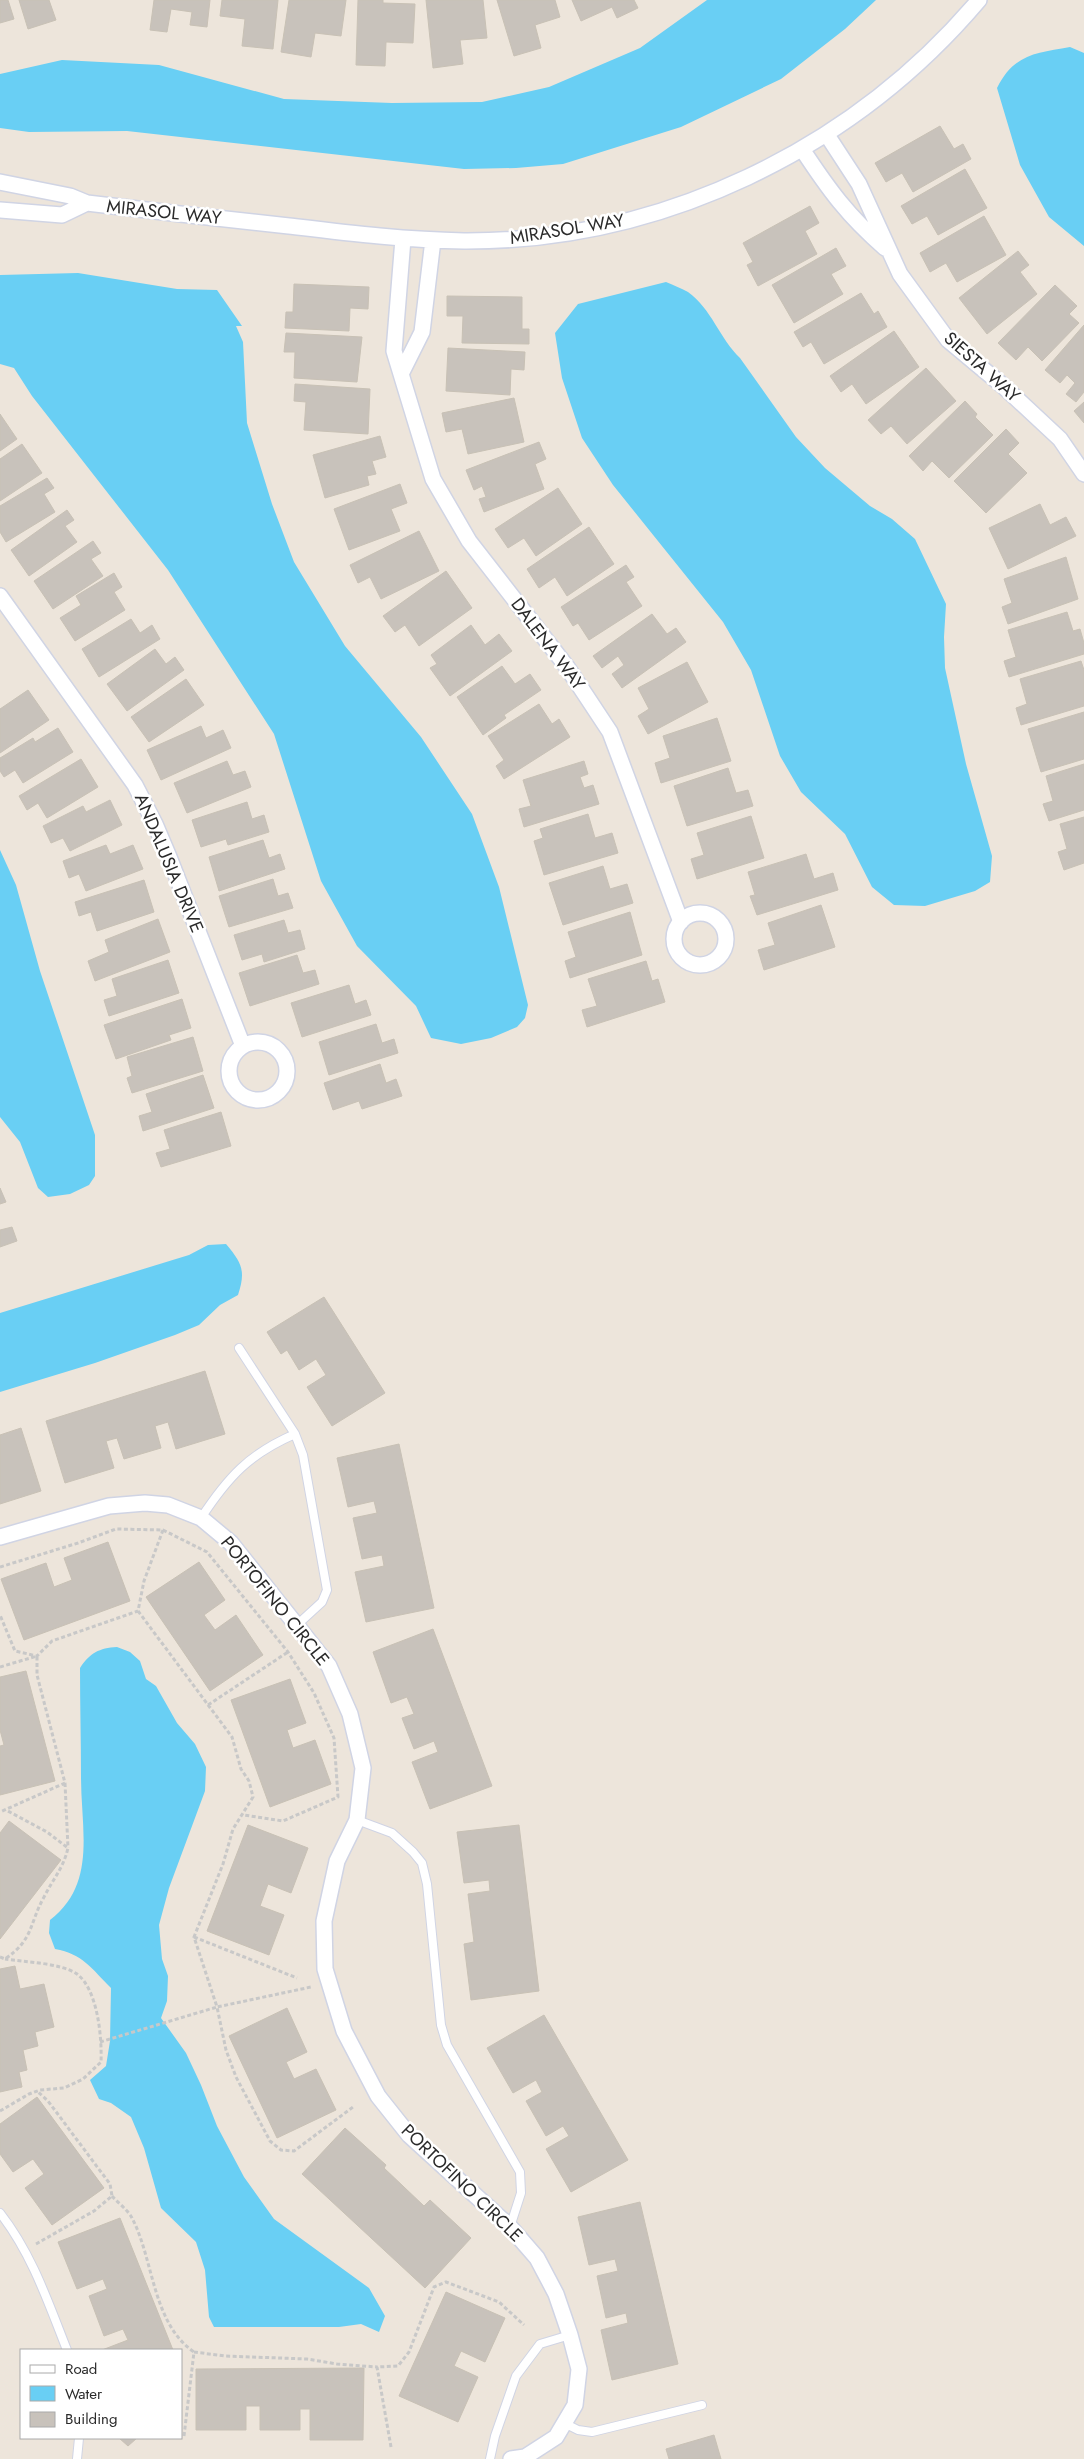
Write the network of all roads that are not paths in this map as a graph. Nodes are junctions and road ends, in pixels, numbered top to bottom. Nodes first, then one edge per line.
1 (979, 0) edge
2 (827, 135) junction
3 (802, 149) junction
4 (0, 182) edge
5 (87, 204) junction
6 (0, 210) edge
7 (403, 239) junction
8 (432, 240) junction
9 (890, 253) junction
10 (401, 374) junction
11 (1084, 474) edge
12 (0, 596) edge
13 (682, 922) dead end
14 (243, 1046) dead end
15 (239, 1348) dead end
16 (295, 1434) junction
17 (202, 1518) junction
18 (0, 1537) edge
19 (298, 1624) junction
20 (357, 1820) junction
21 (0, 2213) edge
22 (510, 2227) junction
23 (570, 2335) junction
24 (67, 2349) edge
25 (702, 2406) dead end
26 (564, 2423) junction
27 (79, 2439) edge
28 (77, 2459) edge
29 (490, 2459) edge
30 (511, 2459) edge

1 - 2 street, MIRASOL WAY
2 - 3 street, MIRASOL WAY
2 - 9 street, SIESTA WAY
3 - 8 street, MIRASOL WAY
3 - 9 street, SIESTA WAY
4 - 5 street, MIRASOL WAY
5 - 6 street, MIRASOL WAY
5 - 7 street, MIRASOL WAY
7 - 8 street, MIRASOL WAY
7 - 10 street, DALENA WAY
8 - 10 street
9 - 11 street, SIESTA WAY
10 - 13 street, DALENA WAY
12 - 14 street, ANDALUSIA DRIVE
15 - 16 lane
16 - 17 lane
16 - 19 lane
17 - 18 street, PORTOFINO CIRCLE
17 - 19 street, PORTOFINO CIRCLE
19 - 20 street, PORTOFINO CIRCLE
20 - 22 lane
20 - 22 street, PORTOFINO CIRCLE
21 - 24 lane
22 - 23 street, PORTOFINO CIRCLE
23 - 26 street, PORTOFINO CIRCLE
23 - 29 lane
25 - 26 lane
26 - 30 street, PORTOFINO CIRCLE
27 - 28 lane

